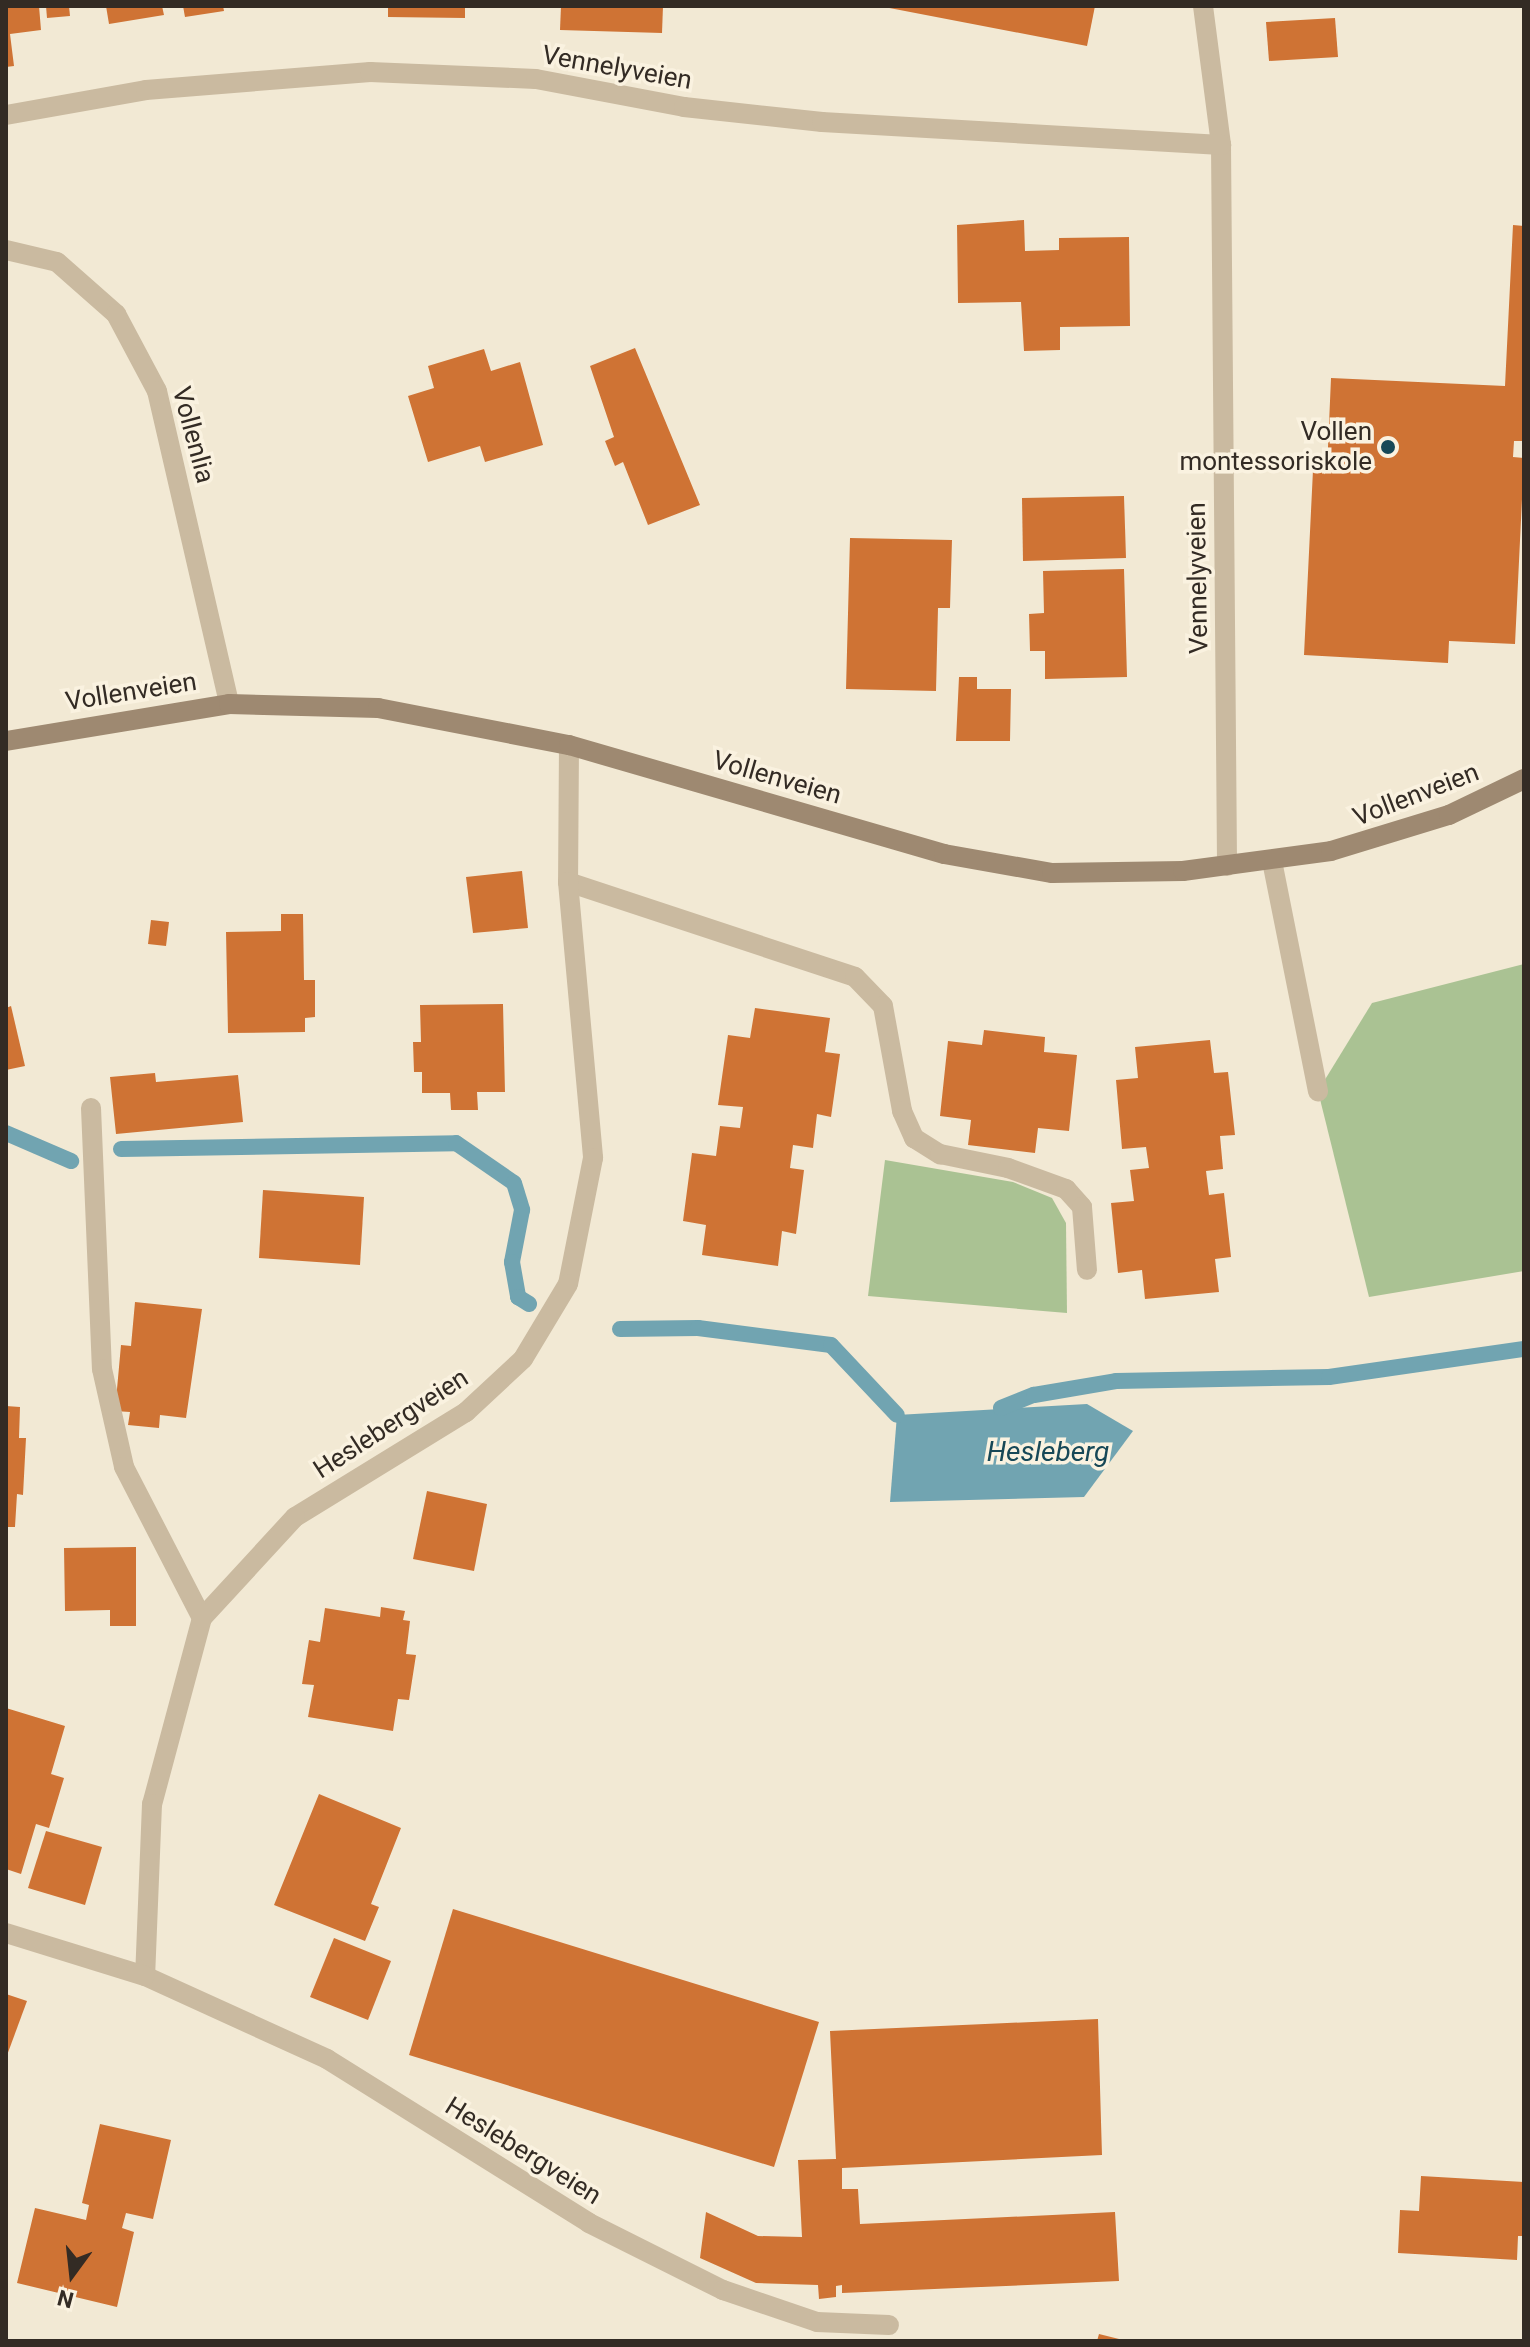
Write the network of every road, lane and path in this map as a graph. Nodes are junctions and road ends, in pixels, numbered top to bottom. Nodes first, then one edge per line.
1 (1203, 6) edge
2 (6, 115) edge
3 (1221, 145) junction
4 (6, 250) edge
5 (229, 704) junction
6 (6, 741) edge
7 (569, 745) junction
8 (1524, 779) edge
9 (1272, 861) junction
10 (1227, 866) junction
11 (568, 882) junction
12 (1318, 1091) dead end
13 (91, 1108) dead end
14 (1087, 1270) dead end
15 (202, 1618) junction
16 (6, 1933) edge
17 (145, 1976) junction
18 (889, 2325) dead end

1 - 3 street, Vennelyveien
2 - 3 street, Vennelyveien
3 - 10 street, Vennelyveien
4 - 5 street, Vollenlia
5 - 6 main road, Vollenveien
5 - 7 main road, Vollenveien
7 - 10 main road, Vollenveien
7 - 11 street, Heslebergveien
8 - 9 main road, Vollenveien
9 - 10 main road, Vollenveien
9 - 12 street
11 - 14 street
11 - 15 street, Heslebergveien
13 - 15 street
15 - 17 street, Heslebergveien
16 - 17 street, Heslebergveien
17 - 18 street, Heslebergveien

